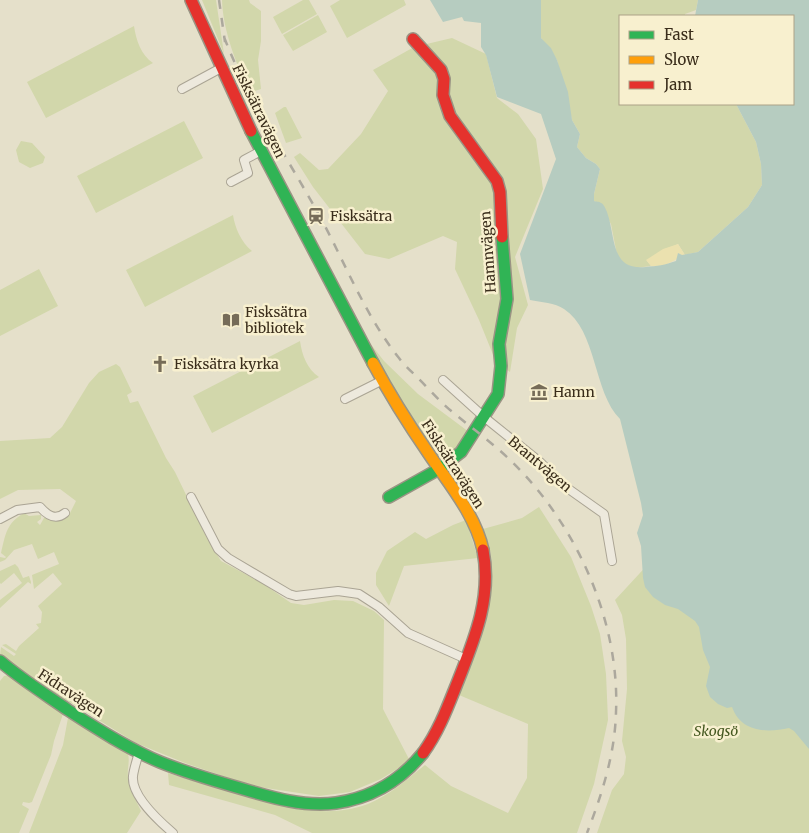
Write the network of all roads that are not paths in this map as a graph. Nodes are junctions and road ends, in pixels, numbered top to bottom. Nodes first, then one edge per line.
1 (191, 0) edge
2 (413, 39) dead end
3 (221, 68) junction
4 (182, 89) dead end
5 (261, 150) junction
6 (231, 182) dead end
7 (383, 380) junction
8 (443, 380) dead end
9 (345, 399) dead end
10 (484, 417) junction
11 (439, 469) junction
12 (191, 497) dead end
13 (389, 497) dead end
14 (64, 513) dead end
15 (0, 519) edge
16 (612, 561) dead end
17 (466, 659) junction
18 (2, 666) edge
19 (134, 750) junction
20 (173, 833) edge

1 - 3 street, Fisksätravägen
2 - 10 street, Hamnvägen
3 - 4 street
3 - 5 street, Fisksätravägen
5 - 6 street
5 - 7 street, Fisksätravägen
7 - 9 street
7 - 11 street, Fisksätravägen
8 - 10 street, Brantvägen
10 - 11 street, Hamnvägen
10 - 16 street, Brantvägen
11 - 13 street, Hamnvägen
11 - 17 street, Fisksätravägen
12 - 17 street
14 - 15 street
17 - 19 street, Fisksätravägen
18 - 19 street, Fidravägen
19 - 20 street

